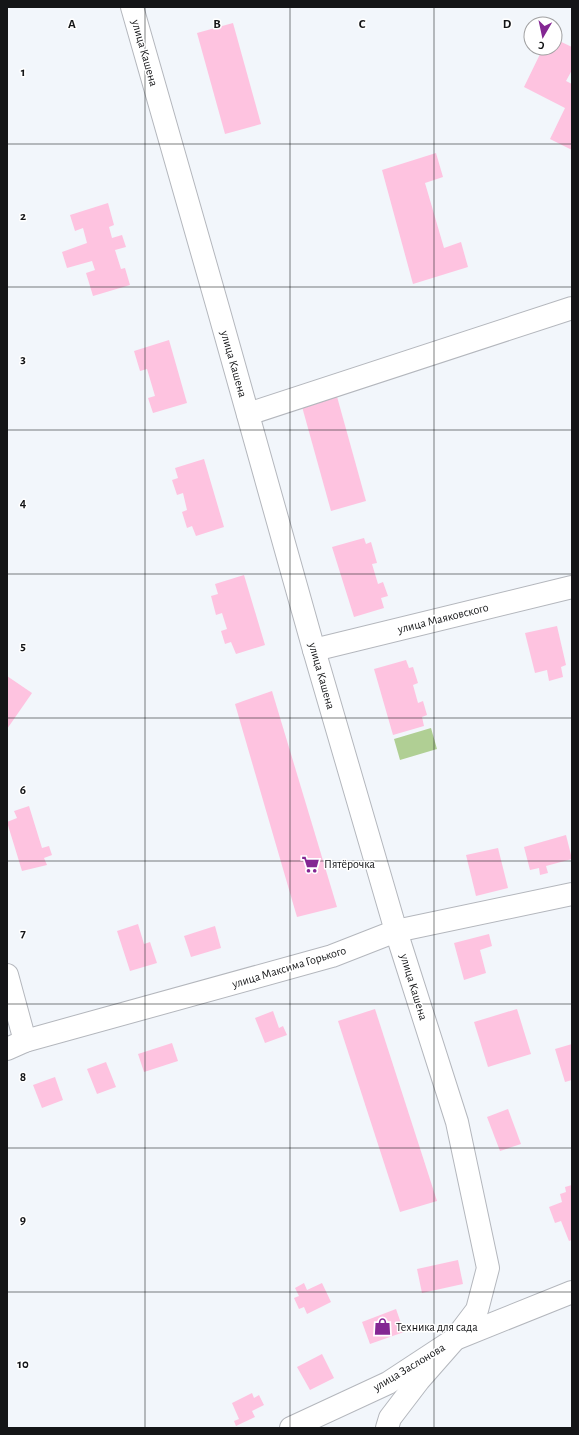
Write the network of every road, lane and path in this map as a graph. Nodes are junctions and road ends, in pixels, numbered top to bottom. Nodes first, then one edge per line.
1 (132, 7) edge
2 (572, 308) edge
3 (248, 414) junction
4 (572, 587) edge
5 (314, 650) junction
6 (572, 894) edge
7 (396, 931) junction
8 (7, 975) edge
9 (16, 1045) edge
10 (572, 1292) edge
11 (455, 1339) junction
12 (291, 1428) edge
13 (387, 1428) edge

1 - 3 street, улица Кашена
2 - 3 street
3 - 5 street, улица Кашена
4 - 5 street, улица Маяковского
5 - 7 street, улица Кашена
6 - 7 street, улица Максима Горького
7 - 9 street, улица Максима Горького
7 - 11 street, улица Кашена
8 - 9 street
10 - 11 street, улица Заслонова
11 - 12 street, улица Заслонова
11 - 13 street, улица Кашена

